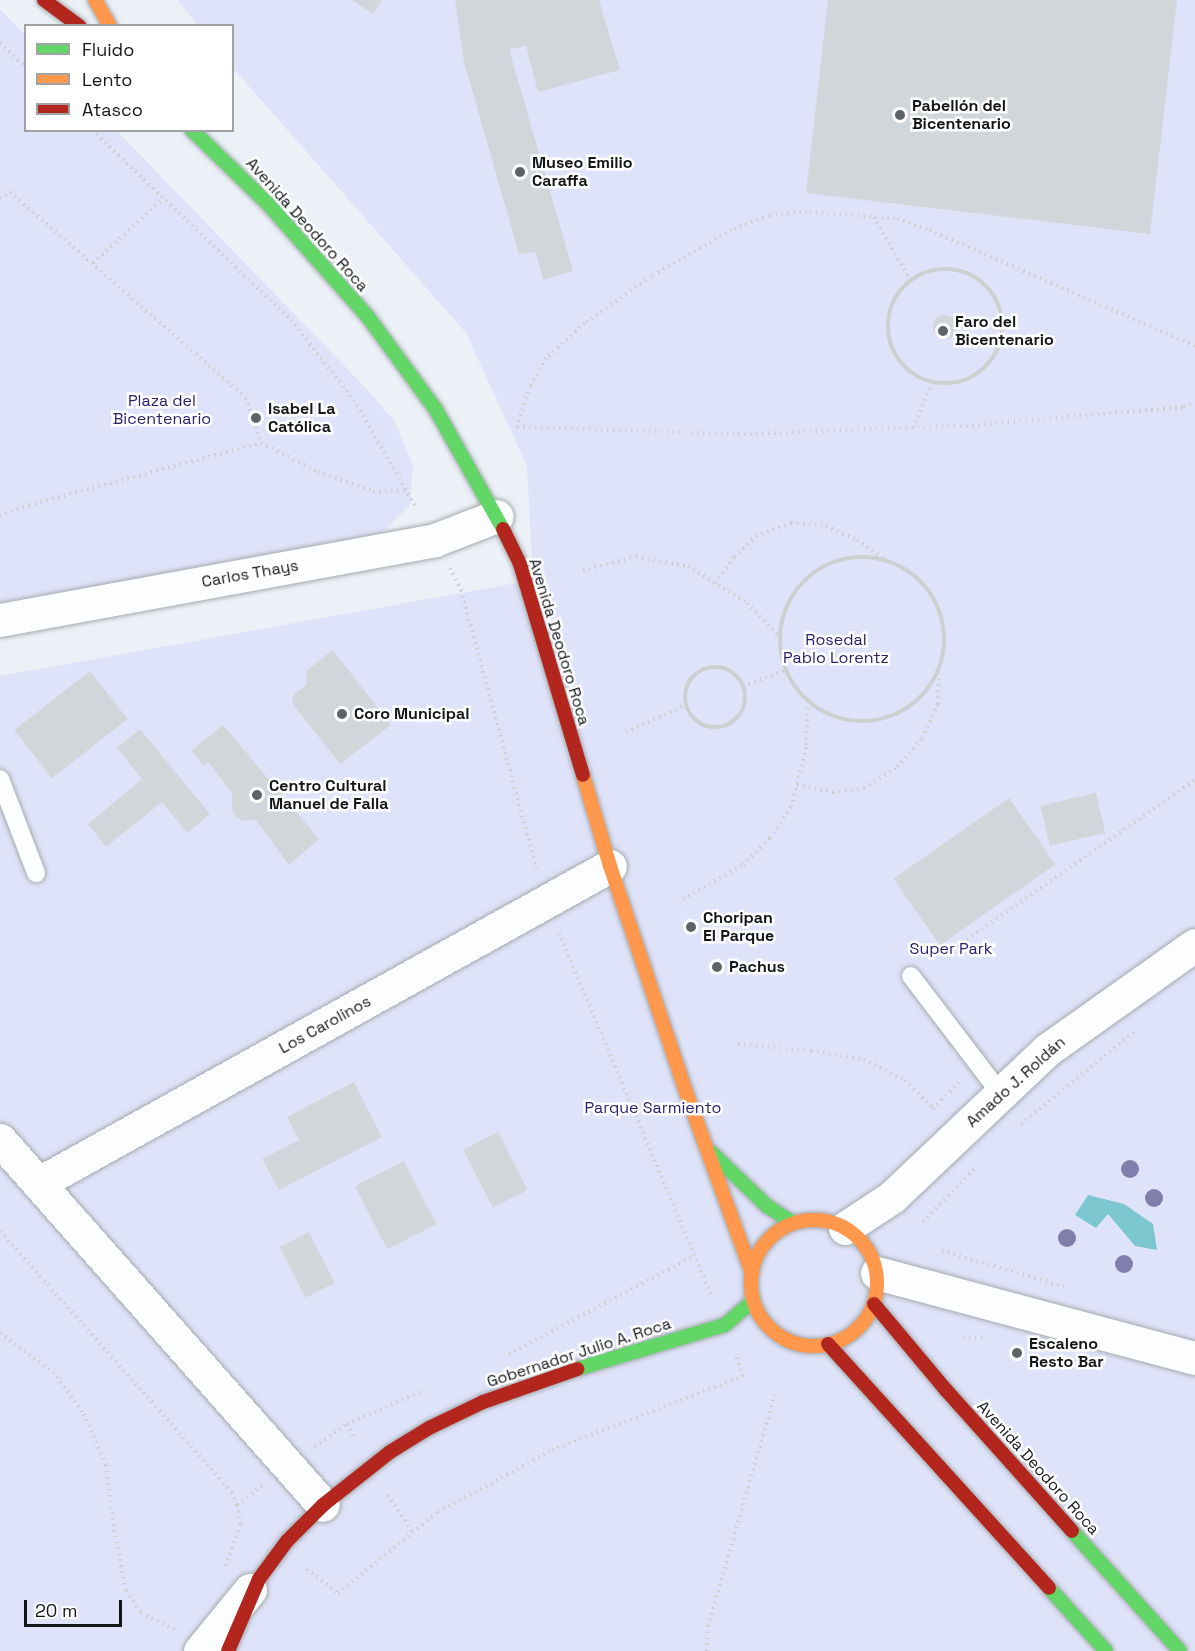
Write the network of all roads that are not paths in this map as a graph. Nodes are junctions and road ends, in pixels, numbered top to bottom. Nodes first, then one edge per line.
1 (44, 0) edge
2 (95, 0) edge
3 (76, 24) edge
4 (109, 24) edge
5 (194, 132) edge
6 (497, 516) junction
7 (0, 620) edge
8 (0, 779) edge
9 (610, 866) junction
10 (36, 873) dead end
11 (1195, 945) edge
12 (911, 976) dead end
13 (1001, 1094) junction
14 (0, 1140) edge
15 (705, 1146) junction
16 (39, 1183) junction
17 (793, 1223) junction
18 (845, 1228) junction
19 (752, 1273) junction
20 (875, 1289) junction
21 (754, 1300) junction
22 (828, 1344) junction
23 (1195, 1358) edge
24 (323, 1505) junction
25 (259, 1579) joint
26 (211, 1649) edge
27 (1106, 1651) edge
28 (1179, 1651) edge

1 - 3 main road
2 - 4 main road
5 - 6 main road, Avenida Deodoro Roca
6 - 7 street, Carlos Thays
6 - 9 main road, Avenida Deodoro Roca
8 - 10 lane
9 - 15 main road, Avenida Deodoro Roca
9 - 16 street, Los Carolinos
11 - 13 street, Amado J. Roldán
12 - 13 lane
13 - 18 street, Amado J. Roldán
14 - 16 street
15 - 17 main road, Avenida Deodoro Roca
15 - 19 main road, Avenida Deodoro Roca
16 - 24 street
17 - 18 main road
17 - 19 main road
18 - 20 main road
19 - 21 main road
20 - 22 main road
20 - 23 street
20 - 28 main road, Avenida Deodoro Roca
21 - 22 main road
21 - 24 main road, Gobernador Julio A. Roca
22 - 27 main road
24 - 25 main road, Gobernador Julio A. Roca
25 - 26 street

